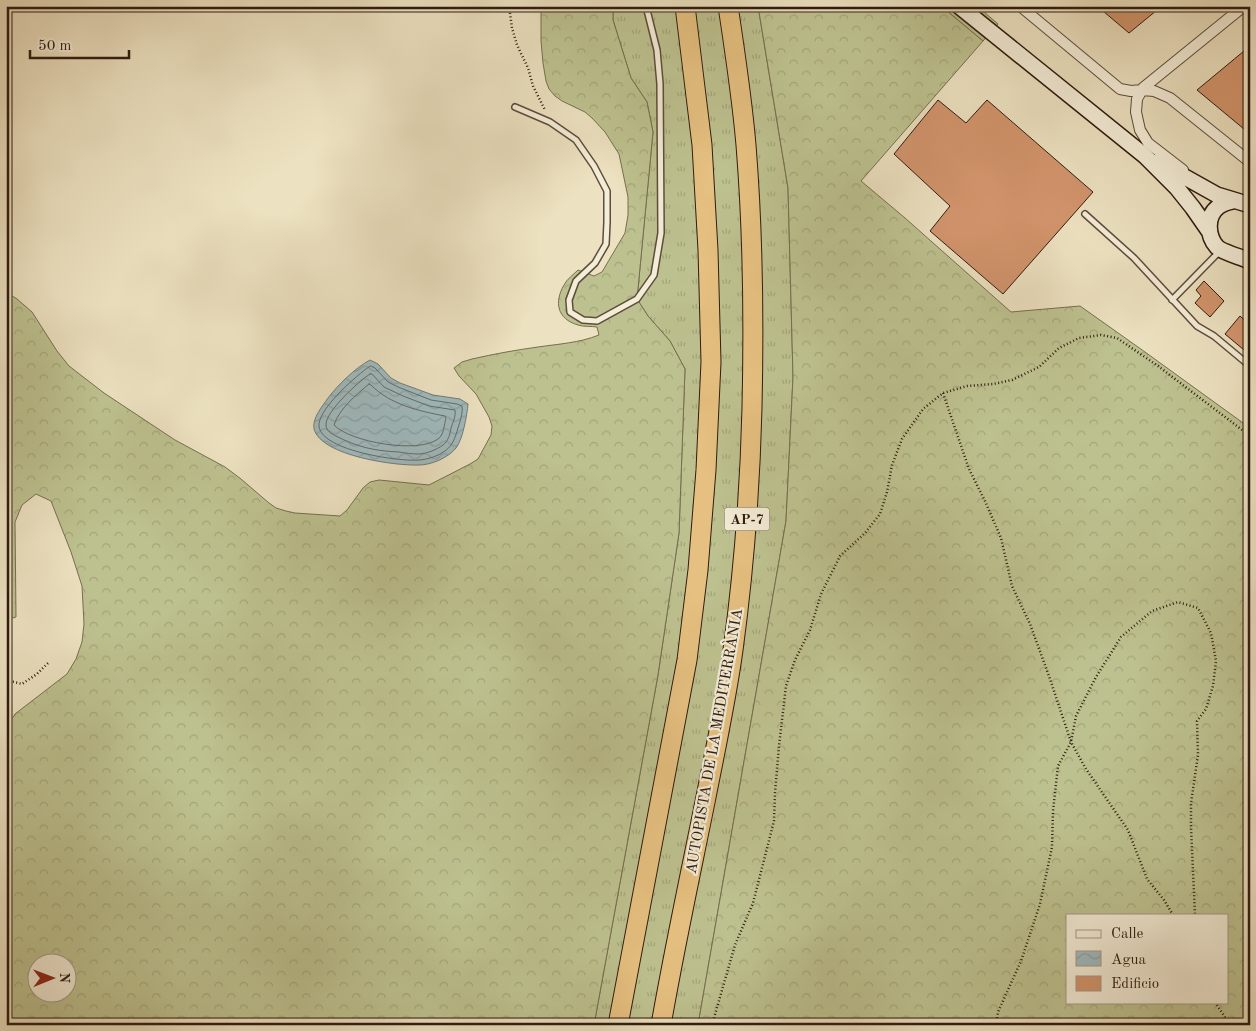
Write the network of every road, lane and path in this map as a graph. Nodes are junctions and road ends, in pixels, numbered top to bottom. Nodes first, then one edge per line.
1 (509, 6) edge
2 (646, 6) edge
3 (685, 6) edge
4 (728, 6) edge
5 (959, 6) edge
6 (1020, 6) edge
7 (1244, 6) edge
8 (1142, 90) junction
9 (515, 107) dead end
10 (550, 122) junction
11 (1145, 156) junction
12 (1250, 162) edge
13 (1200, 186) junction
14 (1233, 200) junction
15 (1250, 205) edge
16 (1085, 214) dead end
17 (1210, 232) junction
18 (1221, 250) junction
19 (1245, 255) edge
20 (1172, 300) junction
21 (1250, 366) edge
22 (943, 393) junction
23 (1250, 436) edge
24 (48, 663) dead end
25 (6, 680) edge
26 (1071, 742) junction
27 (1171, 914) edge
28 (1195, 914) edge
29 (1216, 1004) edge
30 (618, 1025) edge
31 (661, 1025) edge
32 (712, 1025) edge
33 (996, 1025) edge
34 (1230, 1025) edge

1 - 10 path
2 - 10 lane
3 - 30 highway, AP-7
4 - 31 highway, AUTOPISTA DE LA MEDITERRÀNIA / AP-7
5 - 11 main road
6 - 8 street
7 - 8 street
8 - 12 street
8 - 13 street
9 - 10 lane
11 - 13 main road
11 - 17 main road
13 - 14 main road
14 - 15 main road
14 - 17 main road
16 - 20 lane
17 - 18 main road
18 - 19 main road
18 - 20 lane
20 - 21 lane
22 - 23 path
22 - 26 path
22 - 32 path
24 - 25 path
26 - 27 path
26 - 28 path
26 - 33 path
29 - 34 path

